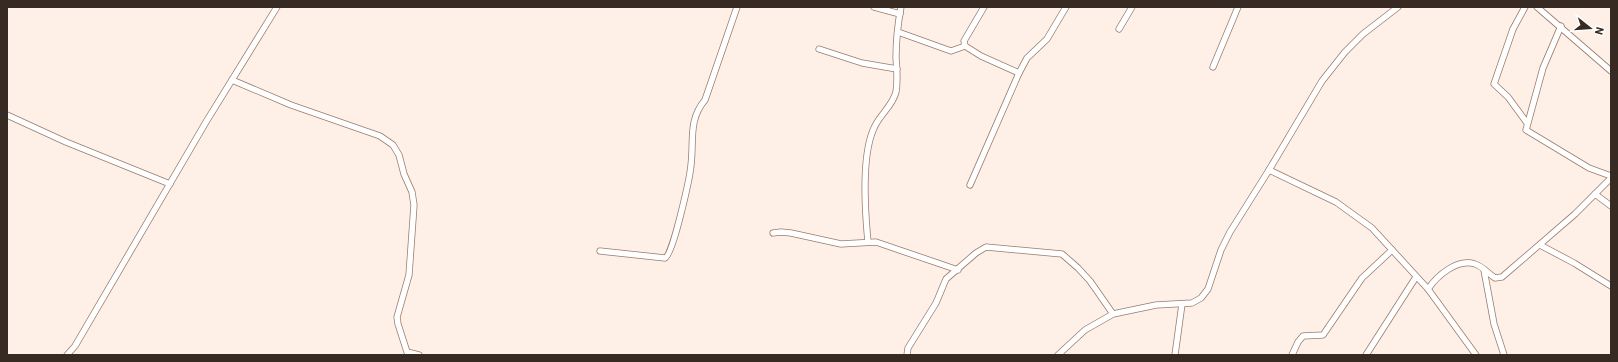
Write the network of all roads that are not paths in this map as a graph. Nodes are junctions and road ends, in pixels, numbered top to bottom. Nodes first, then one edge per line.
1 (277, 7) edge
2 (737, 7) edge
3 (874, 7) edge
4 (901, 7) edge
5 (984, 7) edge
6 (1066, 7) edge
7 (1132, 7) edge
8 (1238, 7) edge
9 (1398, 7) edge
10 (1525, 7) edge
11 (1537, 7) edge
12 (900, 14) junction
13 (1561, 26) junction
14 (1119, 29) dead end
15 (898, 32) junction
16 (965, 46) junction
17 (819, 49) dead end
18 (1214, 67) dead end
19 (897, 69) junction
20 (1611, 71) edge
21 (1018, 73) junction
22 (232, 80) junction
23 (7, 115) edge
24 (1527, 123) junction
25 (1269, 170) junction
26 (1611, 177) edge
27 (170, 184) junction
28 (970, 185) dead end
29 (1595, 194) junction
30 (1611, 206) edge
31 (773, 233) dead end
32 (868, 242) junction
33 (1540, 245) junction
34 (1392, 250) junction
35 (600, 251) dead end
36 (958, 270) junction
37 (1484, 270) junction
38 (1416, 277) junction
39 (1611, 286) edge
40 (1428, 290) junction
41 (1182, 304) junction
42 (1114, 314) junction
43 (68, 355) edge
44 (419, 355) edge
45 (907, 355) edge
46 (1058, 355) edge
47 (1175, 355) edge
48 (1292, 355) edge
49 (1366, 355) edge
50 (1476, 355) edge
51 (1504, 355) edge

1 - 22 street
2 - 35 street
3 - 12 street
4 - 12 street
5 - 16 street
6 - 21 street
7 - 14 street
8 - 18 street
9 - 25 street
10 - 24 street
11 - 13 street
12 - 15 street
13 - 20 street
13 - 24 street
15 - 16 street
15 - 19 street
16 - 21 street
17 - 19 street
19 - 32 street
21 - 28 street
22 - 27 street
22 - 44 street
23 - 27 street
24 - 26 street
25 - 34 street
25 - 41 street
26 - 29 street
27 - 43 street
29 - 30 street
29 - 33 street
31 - 32 street
32 - 36 street
33 - 37 street
33 - 39 street
34 - 38 street
34 - 48 street
36 - 42 street
36 - 45 street
37 - 40 street
37 - 51 street
38 - 40 street
38 - 49 street
40 - 50 street
41 - 42 street
41 - 47 street
42 - 46 street

